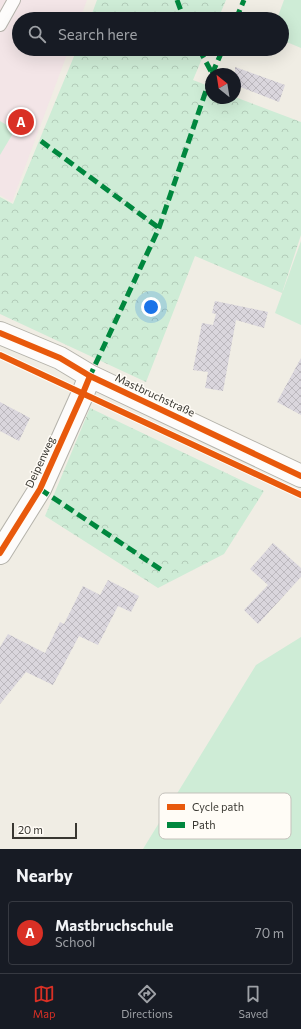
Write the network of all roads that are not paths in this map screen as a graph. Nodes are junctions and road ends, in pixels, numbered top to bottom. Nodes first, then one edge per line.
1 (14, 0) edge
2 (0, 24) edge
3 (0, 333) edge
4 (90, 376) junction
5 (301, 476) edge
6 (0, 553) edge

1 - 2 lane
3 - 4 street, Mastbruchstraße
4 - 5 street, Mastbruchstraße
4 - 6 street, Deipenweg

